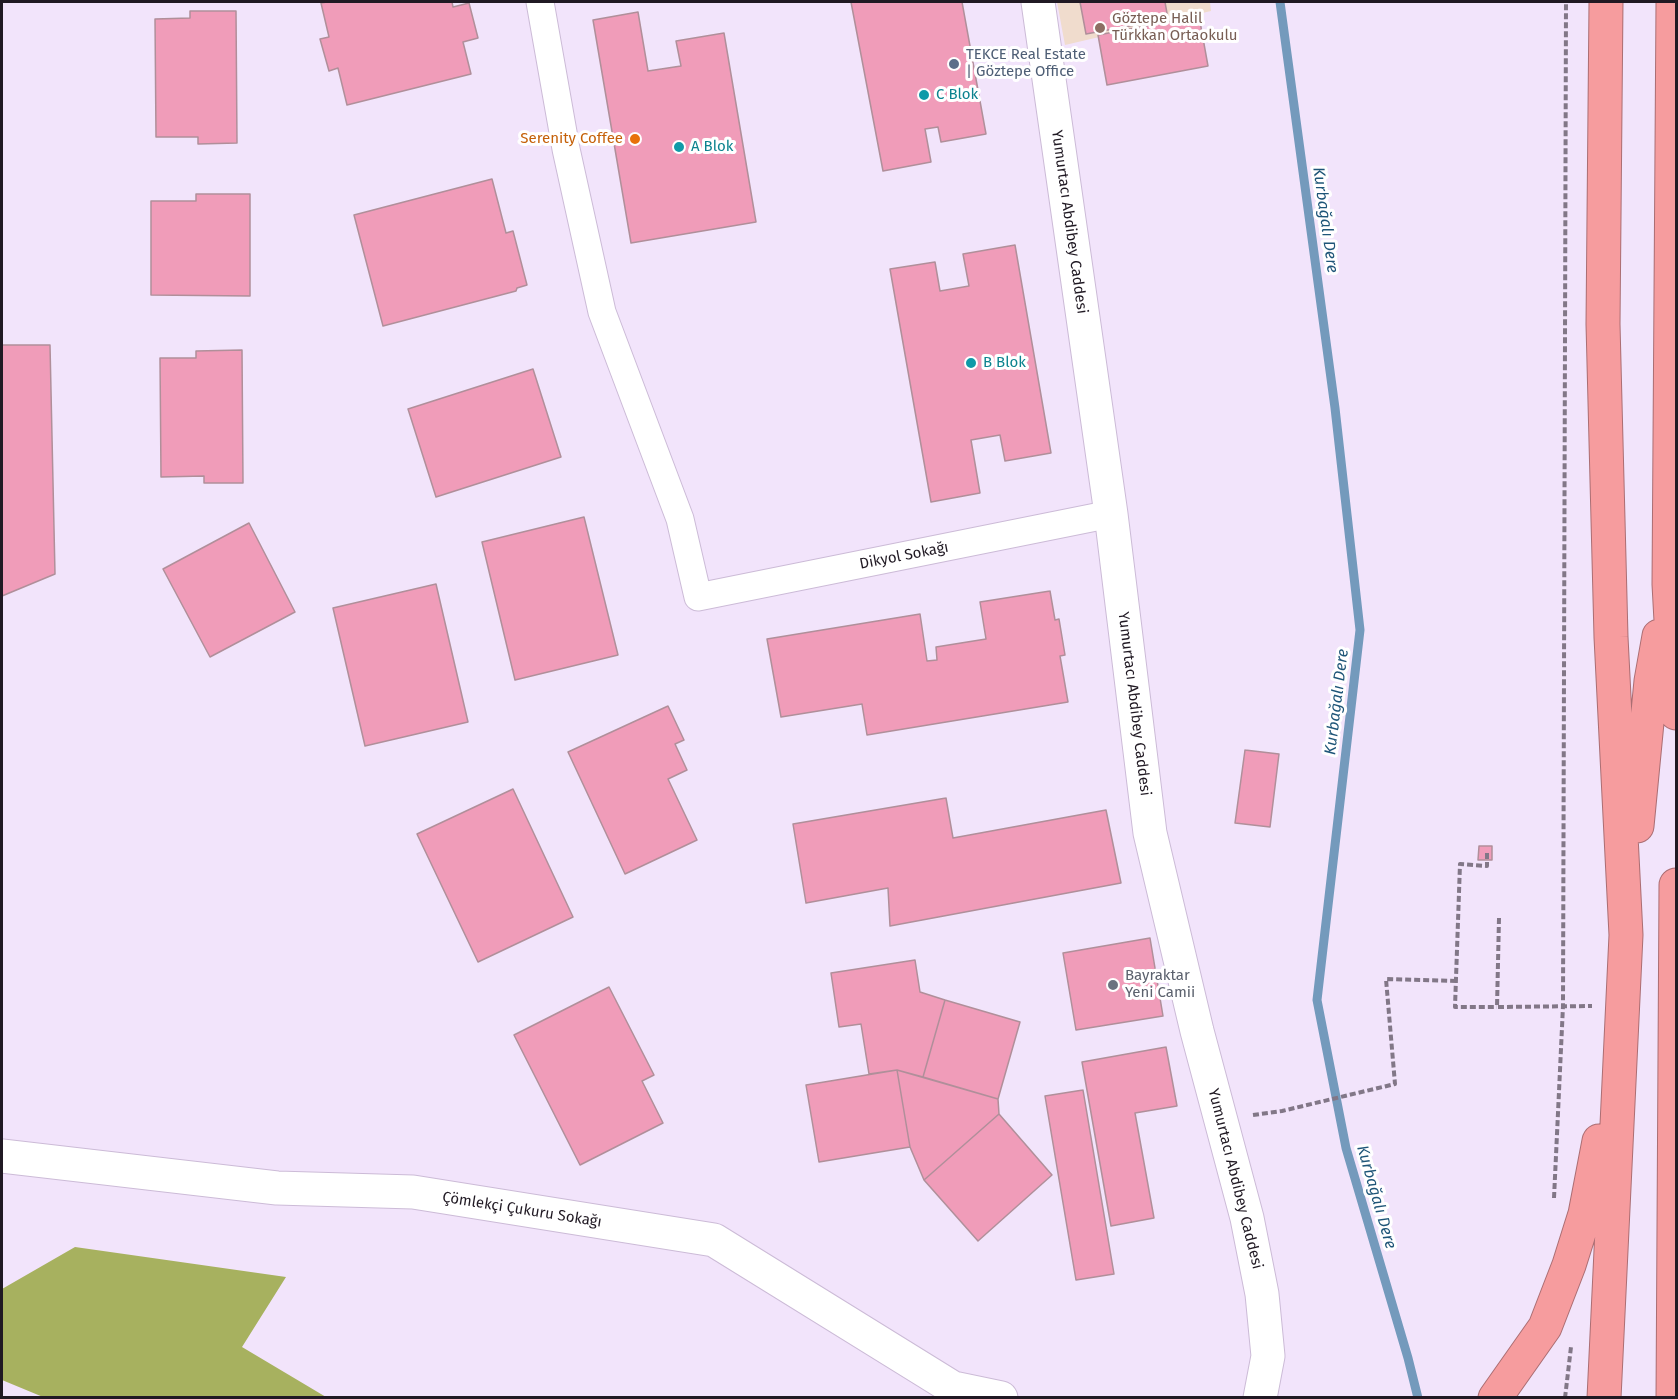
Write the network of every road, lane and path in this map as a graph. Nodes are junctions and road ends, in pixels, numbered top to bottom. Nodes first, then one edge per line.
1 (540, 2) edge
2 (1038, 2) edge
3 (1566, 2) edge
4 (1606, 2) edge
5 (1673, 2) edge
6 (1111, 514) junction
7 (1669, 584) junction
8 (1677, 713) edge
9 (1487, 853) dead end
10 (1677, 885) edge
11 (1499, 918) dead end
12 (1626, 935) junction
13 (1456, 981) junction
14 (1563, 1006) junction
15 (1497, 1007) junction
16 (1623, 1007) junction
17 (1282, 1111) dead end
18 (3, 1155) edge
19 (1554, 1200) dead end
20 (1572, 1338) dead end
21 (1001, 1398) edge
22 (1260, 1398) edge
23 (1495, 1398) edge
24 (1565, 1398) edge
25 (1604, 1398) edge
26 (1673, 1398) edge

1 - 6 street, Dikyol Sokağı
2 - 6 main road, Yumurtacı Abdibey Caddesi
3 - 14 path
4 - 12 highway
5 - 7 highway
6 - 22 main road, Yumurtacı Abdibey Caddesi
7 - 8 highway
7 - 12 highway
9 - 13 path
10 - 26 highway
11 - 15 path
12 - 16 highway
13 - 15 path
13 - 17 path
14 - 15 path
14 - 16 path
14 - 19 path
16 - 23 highway
16 - 25 highway
18 - 21 main road, Çömlekçi Çukuru Sokağı
20 - 24 path

